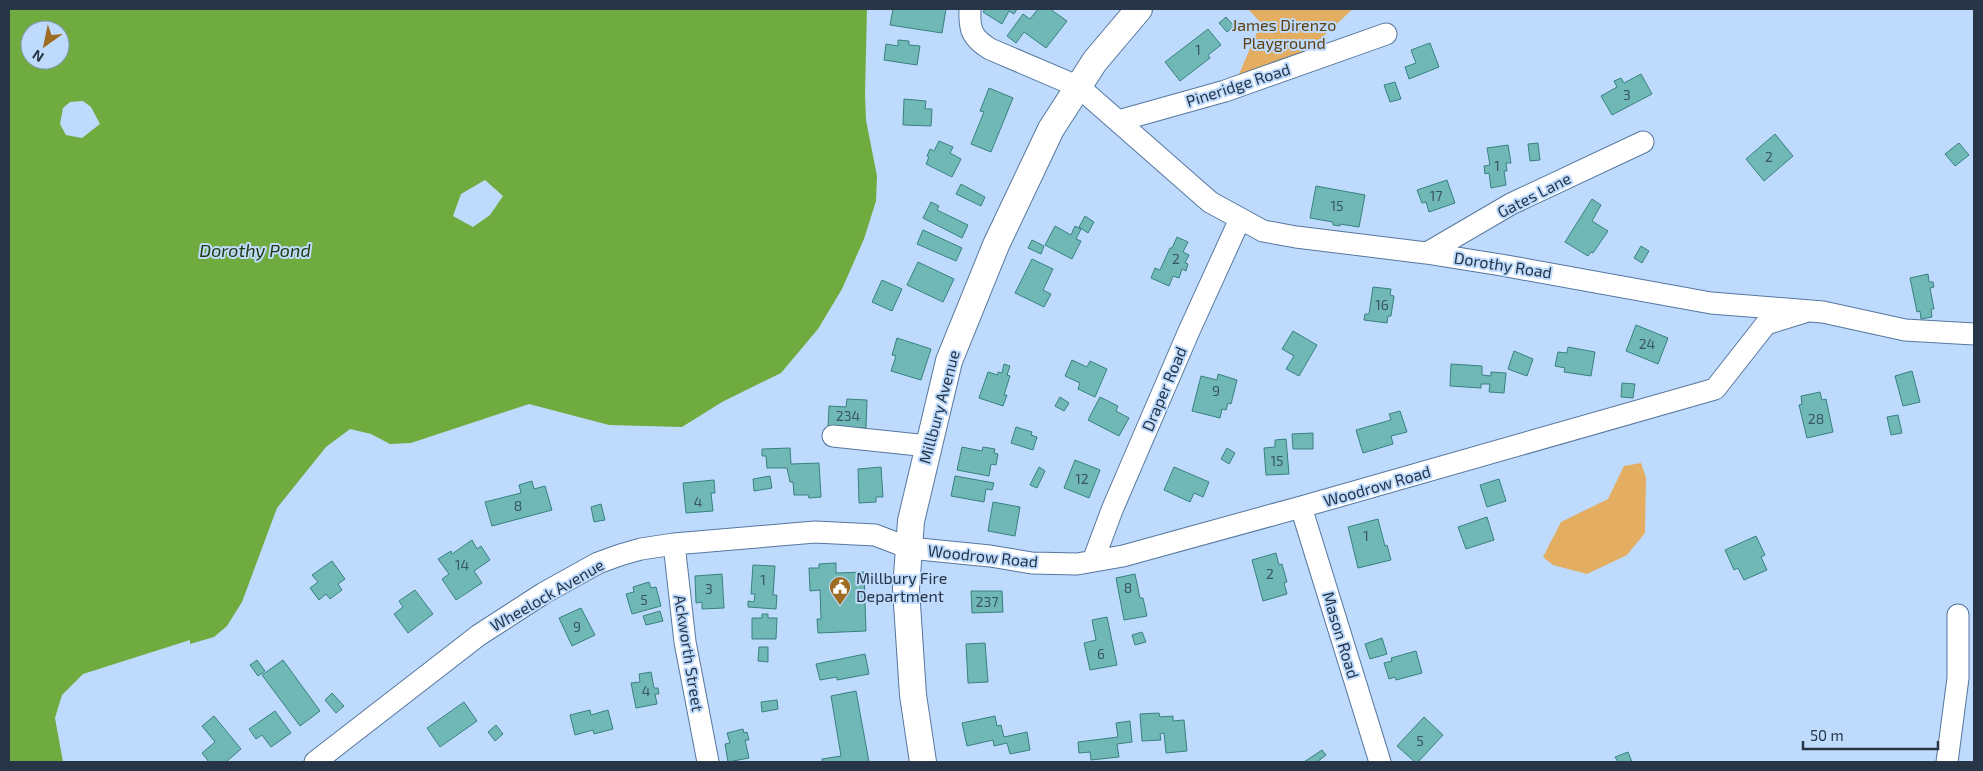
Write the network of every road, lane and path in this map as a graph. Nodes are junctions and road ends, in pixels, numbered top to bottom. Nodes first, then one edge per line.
1 (970, 9) edge
2 (1139, 9) edge
3 (1386, 34) dead end
4 (1079, 87) junction
5 (1118, 121) junction
6 (1643, 142) dead end
7 (1240, 219) junction
8 (1428, 253) junction
9 (1808, 310) junction
10 (1974, 334) edge
11 (833, 436) dead end
12 (928, 446) junction
13 (1302, 507) junction
14 (674, 544) junction
15 (910, 548) junction
16 (1093, 561) junction
17 (1958, 616) dead end
18 (315, 762) edge
19 (708, 762) edge
20 (923, 762) edge
21 (1380, 762) edge
22 (1947, 762) edge

1 - 4 street, Dorothy Road
2 - 4 main road, Millbury Avenue
3 - 5 street, Pineridge Road
4 - 5 street, Dorothy Road
4 - 12 main road, Millbury Avenue
5 - 7 street, Dorothy Road
6 - 8 street, Gates Lane
7 - 8 street, Dorothy Road
7 - 16 street, Draper Road
8 - 9 street, Dorothy Road
9 - 10 street, Dorothy Road
9 - 13 street, Woodrow Road
11 - 12 street
12 - 15 main road, Millbury Avenue
13 - 16 street, Woodrow Road
13 - 21 street, Mason Road
14 - 15 street, Wheelock Avenue
14 - 18 street, Wheelock Avenue
14 - 19 street, Ackworth Street
15 - 16 street, Woodrow Road
15 - 20 main road, Millbury Avenue
17 - 22 street

